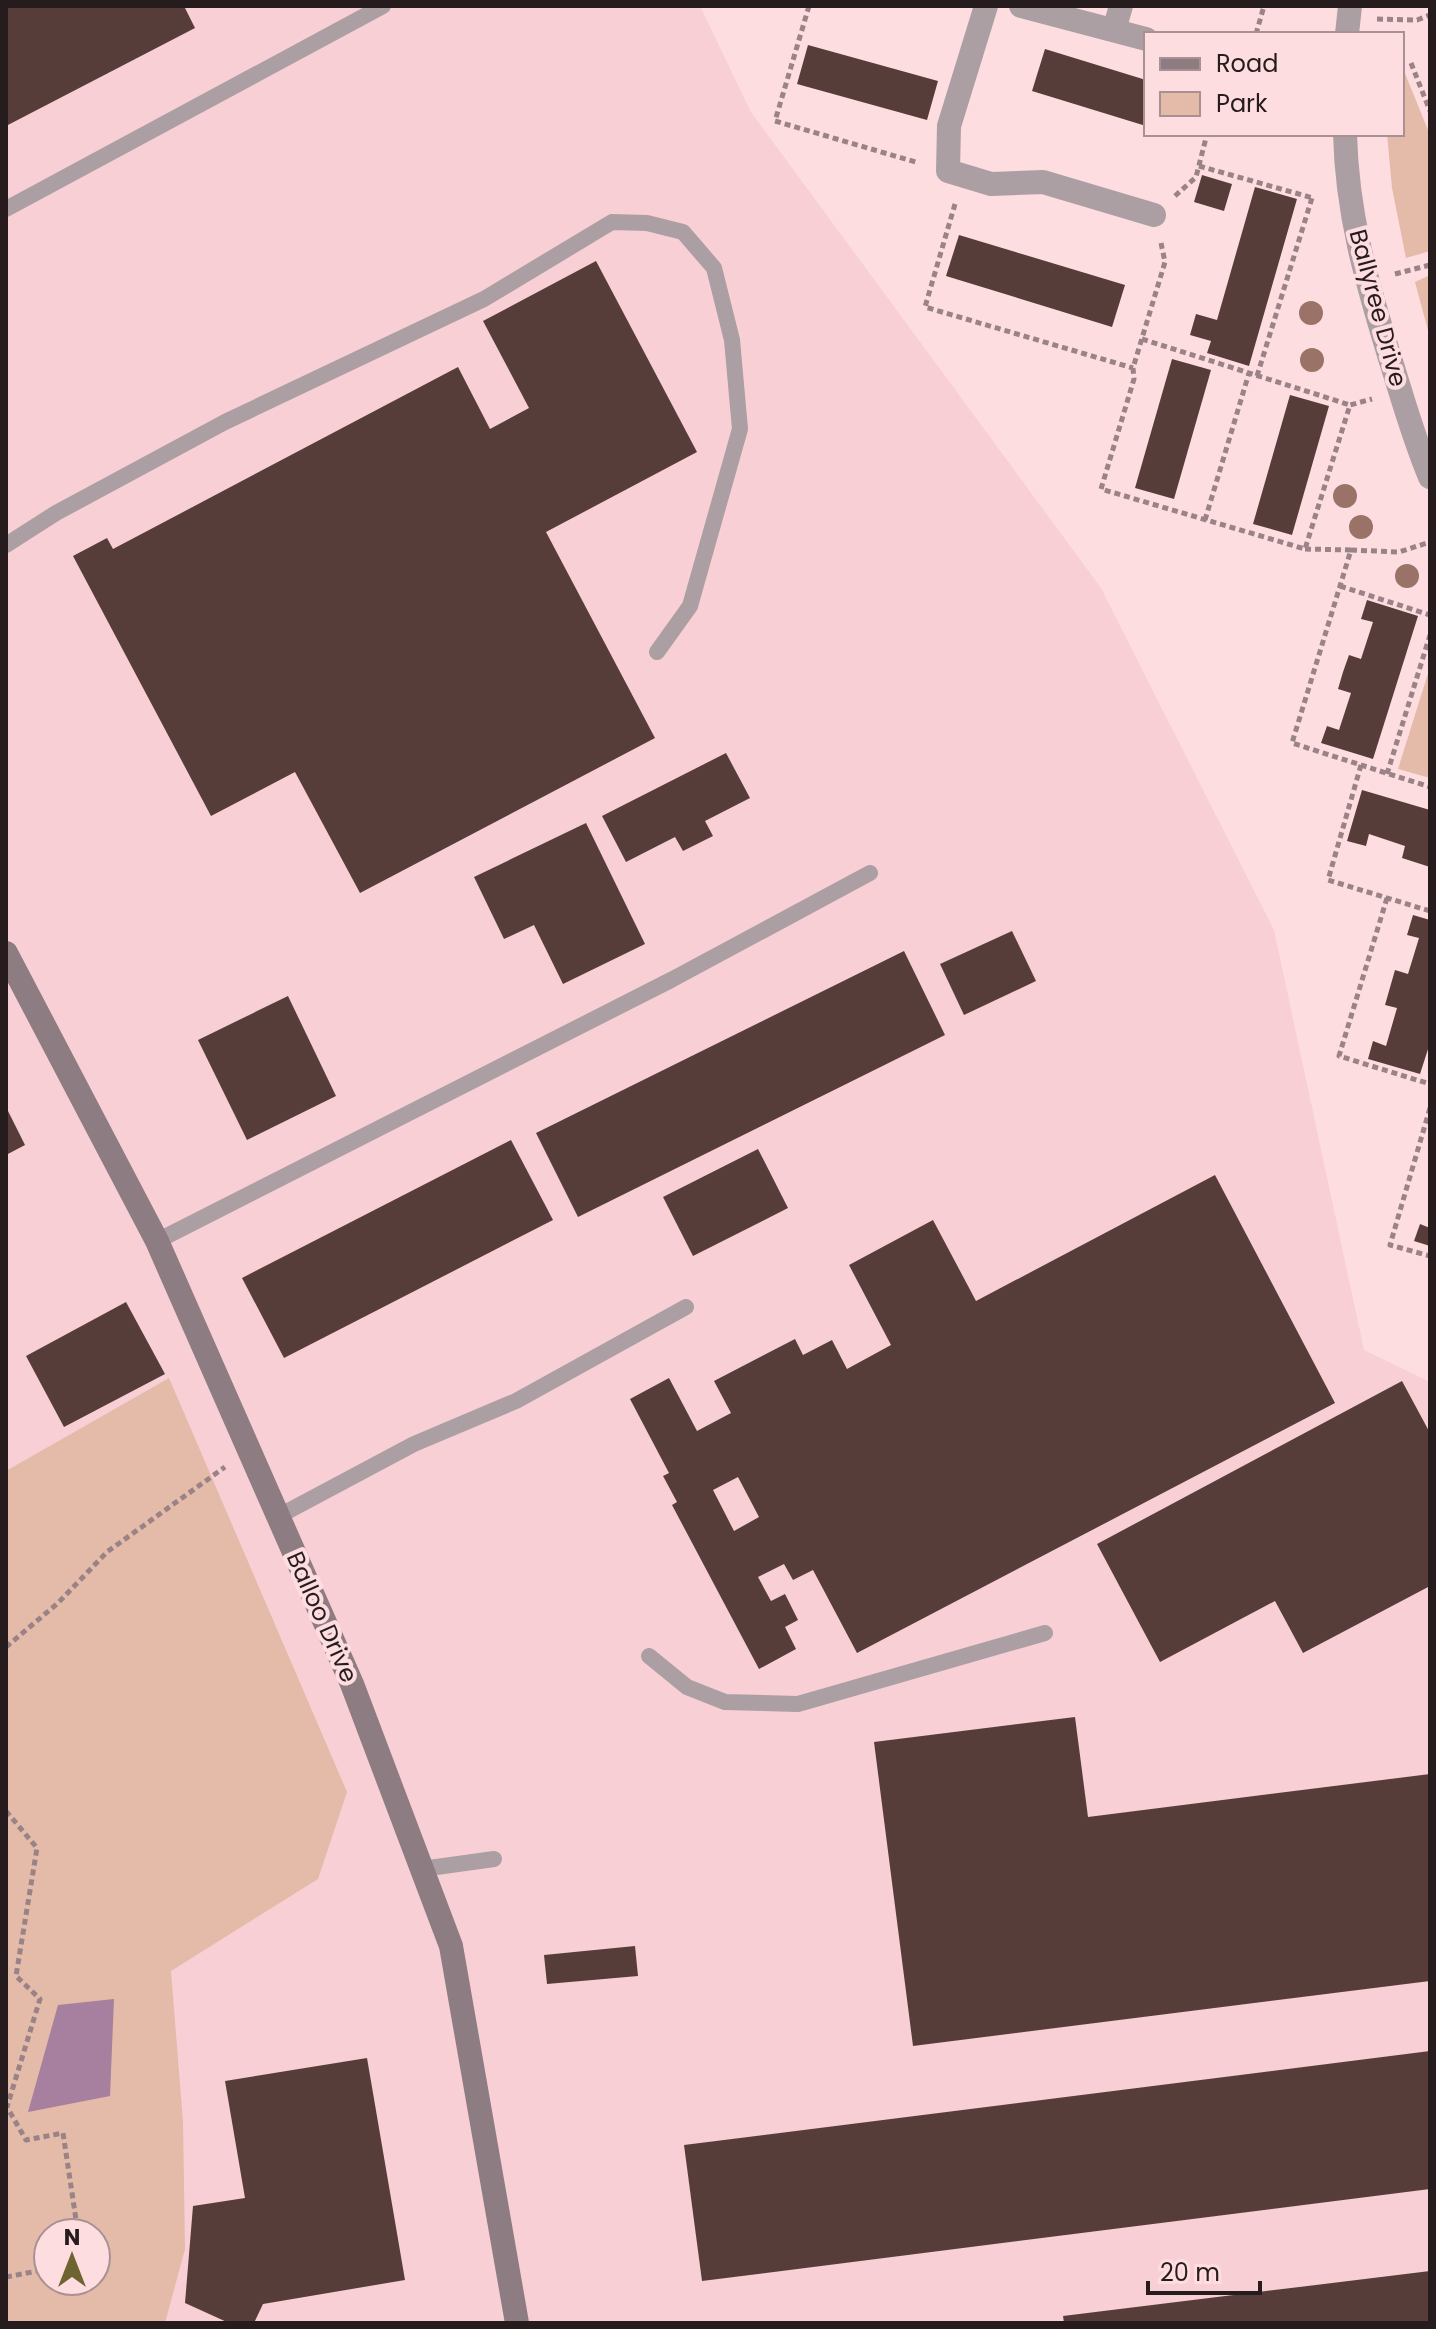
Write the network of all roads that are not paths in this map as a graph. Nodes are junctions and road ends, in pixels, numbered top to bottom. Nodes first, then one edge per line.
1 (383, 6) edge
2 (986, 6) edge
3 (1021, 6) edge
4 (1121, 6) edge
5 (1350, 6) edge
6 (1114, 30) junction
7 (1347, 32) edge
8 (1144, 38) edge
9 (1345, 136) edge
10 (6, 209) edge
11 (1154, 215) road end
12 (1430, 477) edge
13 (6, 545) edge
14 (657, 652) dead end
15 (870, 873) dead end
16 (6, 953) edge
17 (157, 1241) junction
18 (686, 1307) dead end
19 (277, 1517) junction
20 (1045, 1633) dead end
21 (649, 1656) dead end
22 (494, 1859) dead end
23 (422, 1869) junction
24 (517, 2323) edge

1 - 10 lane
2 - 11 street
3 - 6 street
4 - 6 street
5 - 7 street
6 - 8 street
9 - 12 street, Ballyree Drive
13 - 14 lane
15 - 17 lane
16 - 17 street, Balloo Drive
17 - 19 street, Balloo Drive
18 - 19 lane
19 - 23 street, Balloo Drive
20 - 21 lane
22 - 23 lane
23 - 24 street, Balloo Drive

